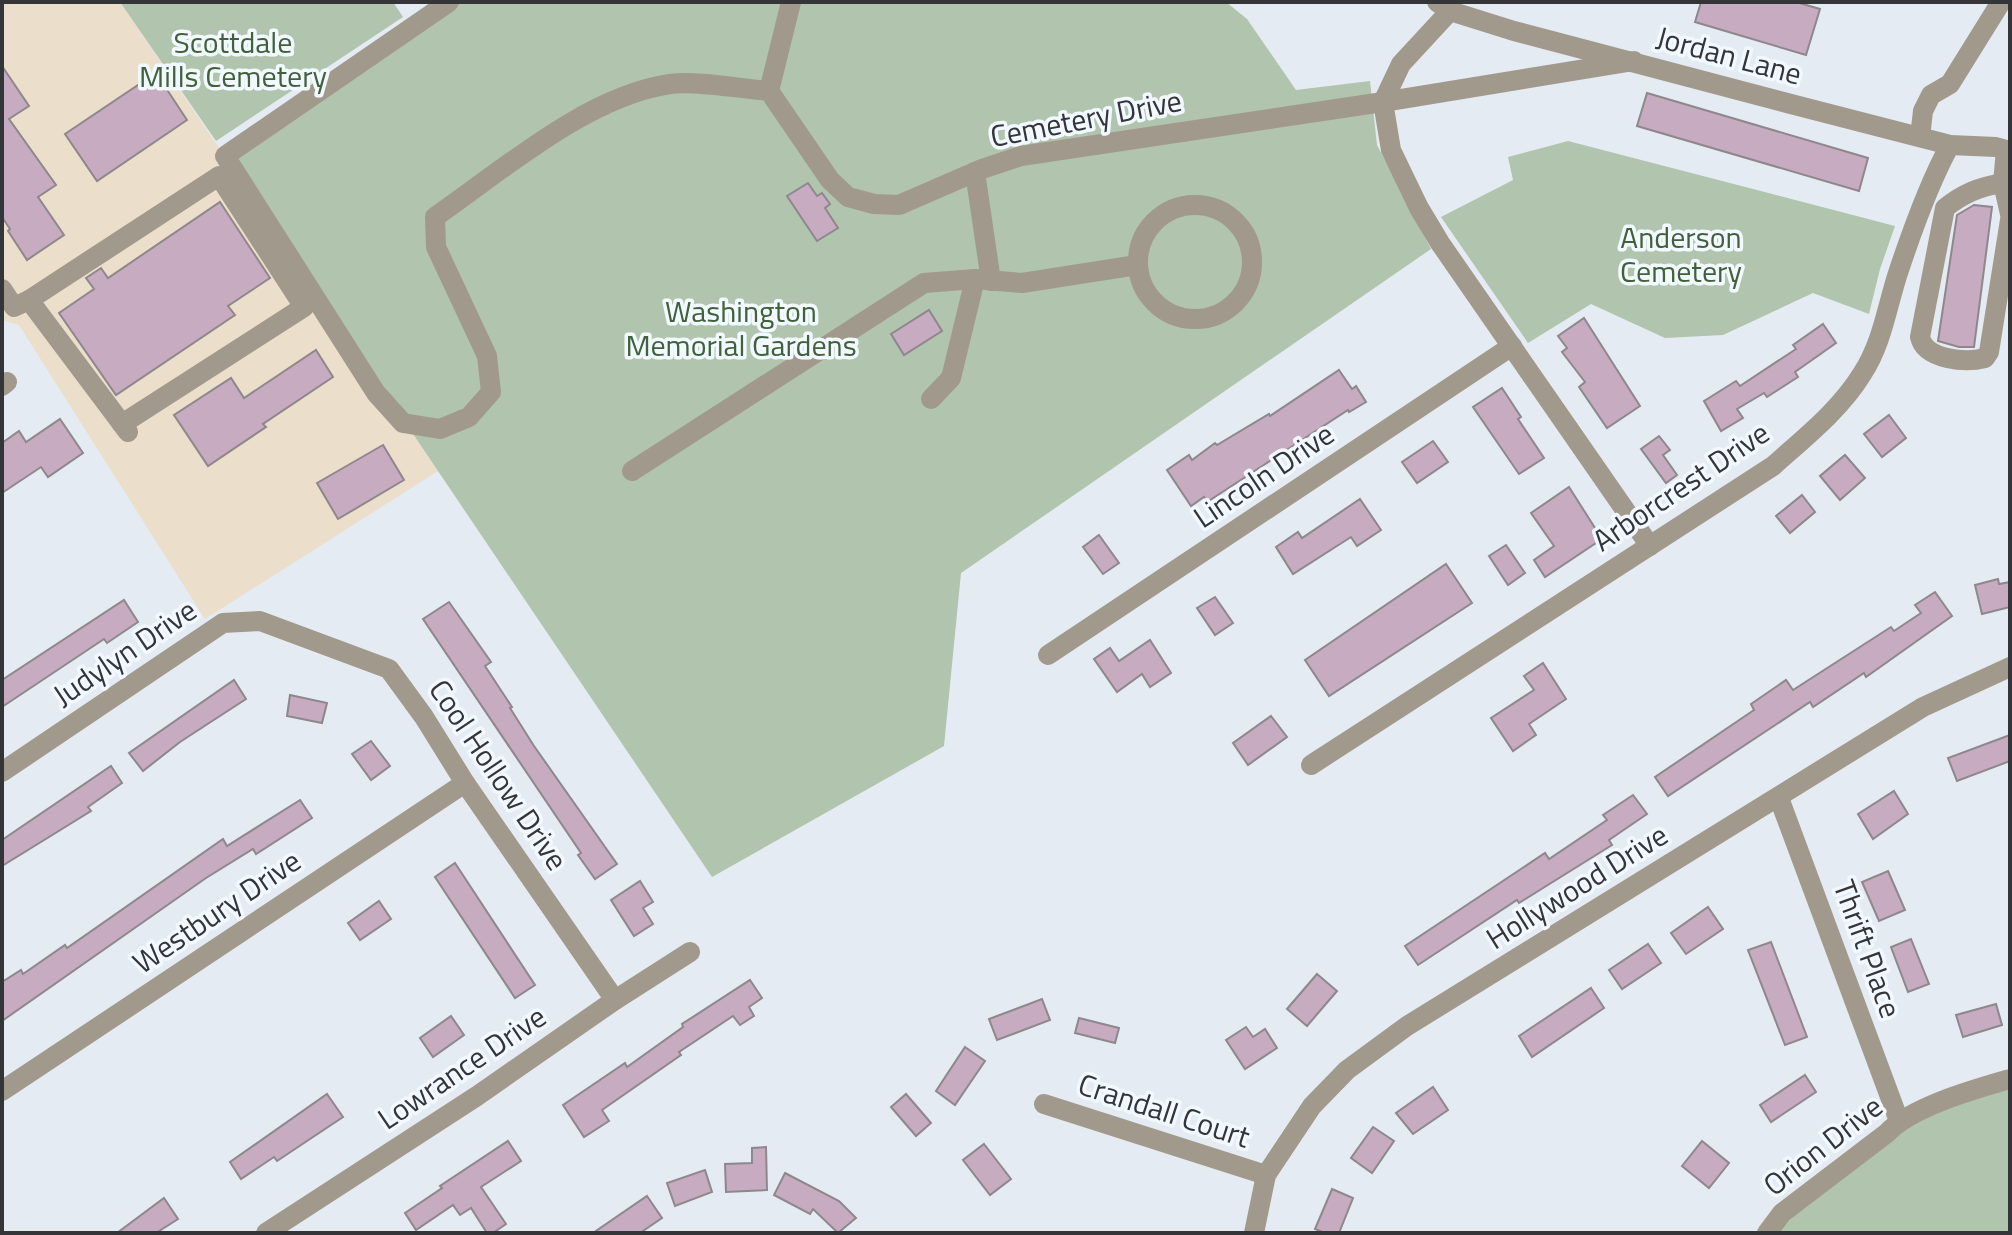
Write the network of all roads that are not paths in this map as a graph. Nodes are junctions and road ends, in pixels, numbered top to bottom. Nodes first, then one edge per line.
1 (449, 2) edge
2 (791, 2) edge
3 (2001, 2) edge
4 (1444, 6) edge
5 (1634, 61) junction
6 (769, 91) junction
7 (1383, 102) junction
8 (1920, 137) junction
9 (1950, 145) junction
10 (2008, 150) edge
11 (975, 172) junction
12 (2003, 183) junction
13 (2010, 217) edge
14 (1137, 265) junction
15 (983, 280) junction
16 (2, 289) edge
17 (15, 308) edge
18 (1512, 346) junction
19 (931, 399) dead end
20 (632, 471) dead end
21 (1650, 546) junction
22 (292, 633) joint
23 (1048, 655) dead end
24 (2010, 667) edge
25 (1311, 765) dead end
26 (2, 772) edge
27 (465, 783) junction
28 (1779, 798) junction
29 (690, 952) dead end
30 (615, 1000) junction
31 (2010, 1079) edge
32 (2, 1091) edge
33 (1044, 1104) dead end
34 (1899, 1121) junction
35 (1266, 1175) junction
36 (266, 1233) edge
37 (1254, 1233) edge
38 (1767, 1233) edge

1 - 6 street
2 - 6 street
3 - 8 street
4 - 5 street, Jordan Lane
4 - 7 street
5 - 7 street, Cemetery Drive
5 - 8 street, Jordan Lane
6 - 11 street, Cemetery Drive
7 - 11 street, Cemetery Drive
7 - 18 street
8 - 9 street, Jordan Lane
9 - 10 street, Jordan Lane
9 - 21 street, Arborcrest Drive
10 - 12 street
11 - 15 street
12 - 13 street
12 - 13 street
14 - 14 street
14 - 15 street
15 - 19 street
15 - 20 street
16 - 17 street
17 - 17 street
18 - 21 street
18 - 23 street, Lincoln Drive
21 - 25 street, Arborcrest Drive
22 - 26 street, Judylyn Drive
22 - 27 street, Cool Hollow Drive
24 - 28 street, Hollywood Drive
27 - 30 street, Cool Hollow Drive
27 - 32 street, Westbury Drive
28 - 34 street, Thrift Place
28 - 35 street, Hollywood Drive
29 - 30 street, Lowrance Drive
30 - 36 street, Lowrance Drive
31 - 34 street, Orion Drive
33 - 35 street, Crandall Court
34 - 38 street, Orion Drive
35 - 37 street, Hollywood Drive

